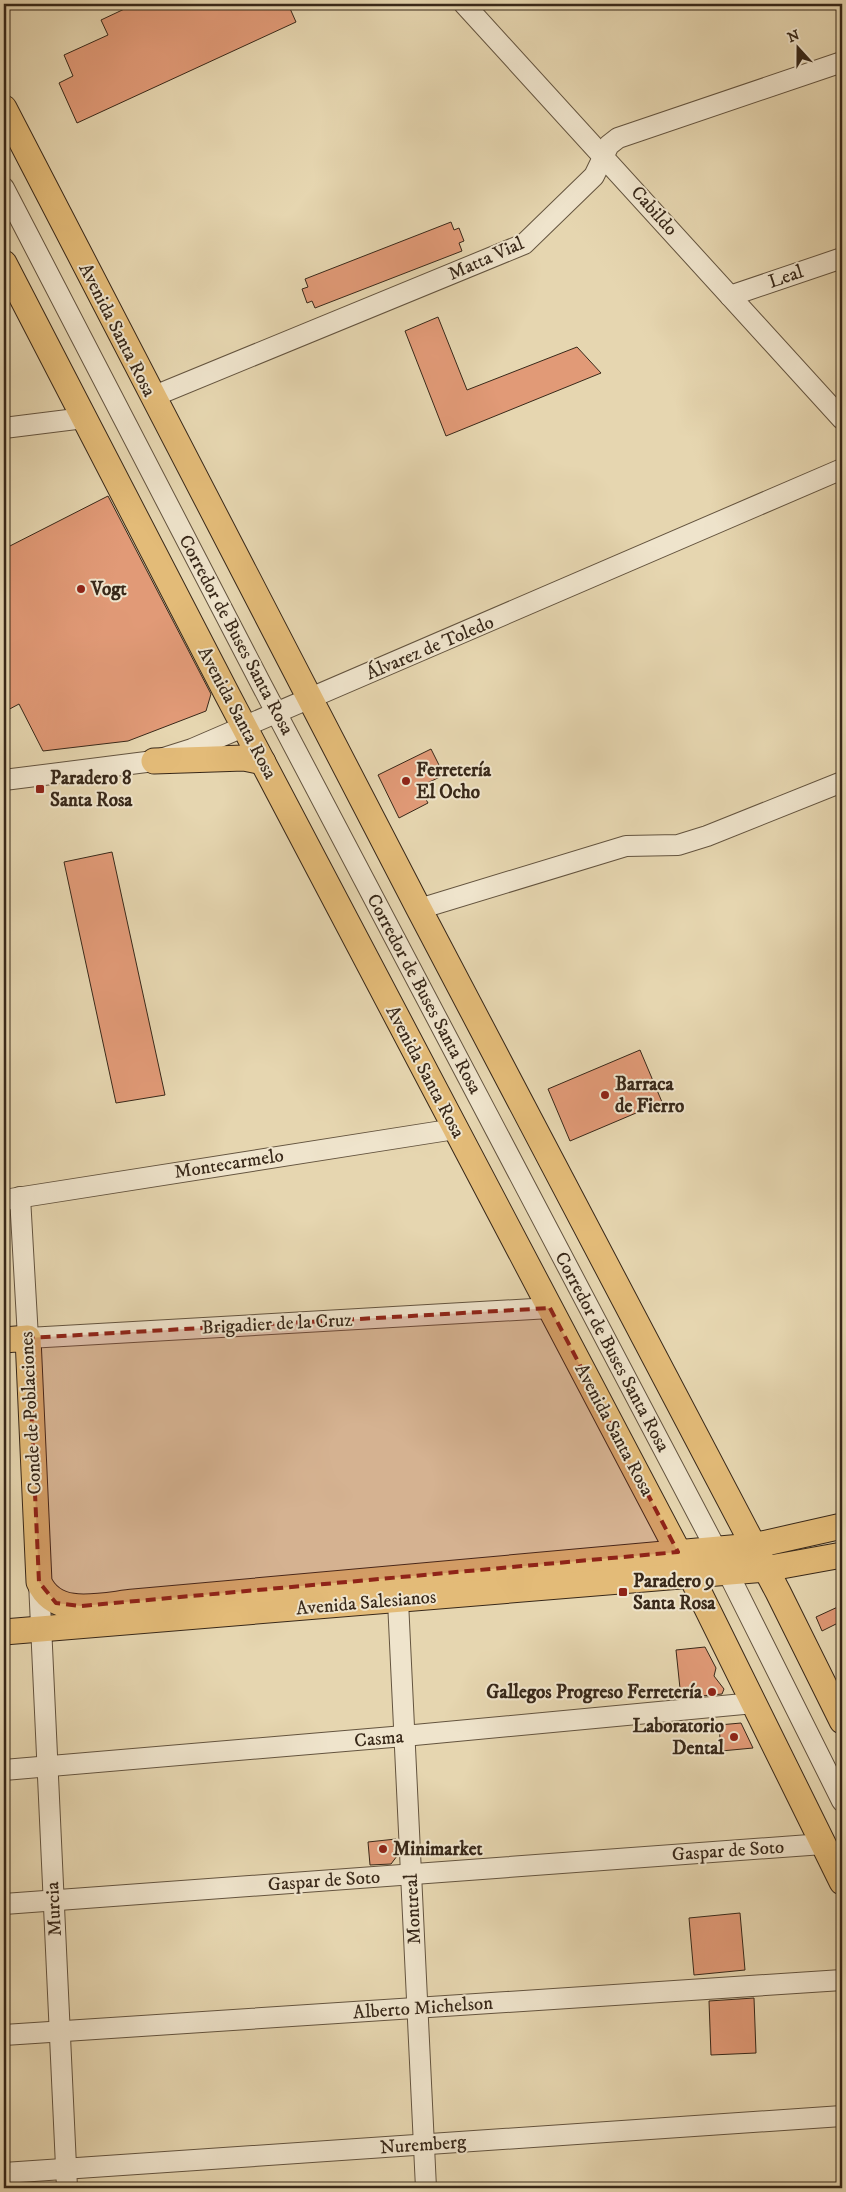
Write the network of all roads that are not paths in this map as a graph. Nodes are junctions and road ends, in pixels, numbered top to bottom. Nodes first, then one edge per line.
1 (464, 4) edge
2 (842, 62) edge
3 (4, 108) edge
4 (604, 157) junction
5 (4, 188) edge
6 (842, 258) edge
7 (4, 264) edge
8 (730, 296) junction
9 (152, 397) junction
10 (84, 418) junction
11 (842, 419) edge
12 (4, 428) edge
13 (842, 468) edge
14 (310, 700) junction
15 (276, 713) junction
16 (244, 726) junction
17 (154, 761) junction
18 (263, 762) junction
19 (4, 780) edge
20 (842, 782) edge
21 (419, 909) junction
22 (455, 1129) junction
23 (12, 1198) edge
24 (550, 1308) junction
25 (28, 1338) junction
26 (4, 1340) edge
27 (842, 1526) edge
28 (754, 1546) junction
29 (716, 1549) junction
30 (678, 1552) junction
31 (842, 1555) edge
32 (765, 1569) junction
33 (727, 1572) junction
34 (690, 1574) junction
35 (39, 1582) junction
36 (398, 1600) junction
37 (40, 1630) junction
38 (4, 1632) edge
39 (754, 1704) junction
40 (842, 1721) edge
41 (404, 1736) junction
42 (47, 1767) junction
43 (4, 1770) edge
44 (842, 1801) edge
45 (823, 1844) junction
46 (411, 1874) junction
47 (842, 1882) edge
48 (53, 1900) junction
49 (4, 1904) edge
50 (842, 1980) edge
51 (418, 2008) junction
52 (60, 2032) junction
53 (4, 2035) edge
54 (842, 2116) edge
55 (424, 2145) junction
56 (4, 2173) edge
57 (67, 2179) edge
58 (426, 2188) edge

1 - 4 street, Cabildo
2 - 4 street, Matta Vial
3 - 9 main road, Avenida Santa Rosa
4 - 8 street, Cabildo
4 - 9 street, Matta Vial
5 - 15 street, Corredor de Buses Santa Rosa
6 - 8 street, Leal
7 - 10 main road, Avenida Santa Rosa
8 - 11 street, Cabildo
9 - 14 main road, Avenida Santa Rosa
10 - 12 street
10 - 16 main road, Avenida Santa Rosa
13 - 14 street, Álvarez de Toledo
14 - 15 street, Álvarez de Toledo
14 - 21 main road, Avenida Santa Rosa
15 - 16 street, Álvarez de Toledo
15 - 29 street, Corredor de Buses Santa Rosa
16 - 17 street, Álvarez de Toledo
16 - 18 main road, Avenida Santa Rosa
17 - 18 main road
17 - 19 street, Álvarez de Toledo
18 - 22 main road, Avenida Santa Rosa
20 - 21 street
21 - 28 main road, Avenida Santa Rosa
22 - 23 street, Montecarmelo
22 - 24 main road, Avenida Santa Rosa
23 - 25 street, Conde de Poblaciones
24 - 25 street, Brigadier de la Cruz
24 - 30 main road, Avenida Santa Rosa
25 - 26 main road, Brigadier de la Cruz
25 - 35 main road, Conde de Poblaciones
27 - 28 main road, Avenida Salesianos
28 - 29 main road, Avenida Salesianos
28 - 32 main road, Avenida Santa Rosa
29 - 30 main road, Avenida Salesianos
29 - 33 street, Corredor de Buses Santa Rosa
30 - 34 main road, Avenida Santa Rosa
30 - 35 main road, Avenida Salesianos
31 - 32 main road, Avenida Salesianos
32 - 33 main road, Avenida Salesianos
32 - 40 main road, Avenida Santa Rosa
33 - 34 main road, Avenida Salesianos
33 - 44 street, Corredor de Buses Santa Rosa
34 - 36 main road, Avenida Salesianos
34 - 39 main road, Avenida Santa Rosa
35 - 37 street, Conde de Poblaciones
36 - 37 main road, Avenida Salesianos
36 - 41 street, Montreal
37 - 38 main road, Avenida Salesianos
37 - 42 street, Murcia
39 - 41 street, Casma
39 - 45 main road, Avenida Santa Rosa
41 - 42 street, Casma
41 - 46 street, Montreal
42 - 43 street, Casma
42 - 48 street, Murcia
45 - 46 street, Gaspar de Soto
45 - 47 main road, Avenida Santa Rosa
46 - 48 street, Gaspar de Soto
46 - 51 street, Montreal
48 - 49 street, Gaspar de Soto
48 - 52 street, Murcia
50 - 51 street, Alberto Michelson
51 - 52 street, Alberto Michelson
51 - 55 street, Montreal
52 - 53 street, Alberto Michelson
52 - 57 street, Murcia
54 - 55 street, Nuremberg
55 - 57 street, Nuremberg
55 - 58 street, Montreal
56 - 57 street, Nuremberg

